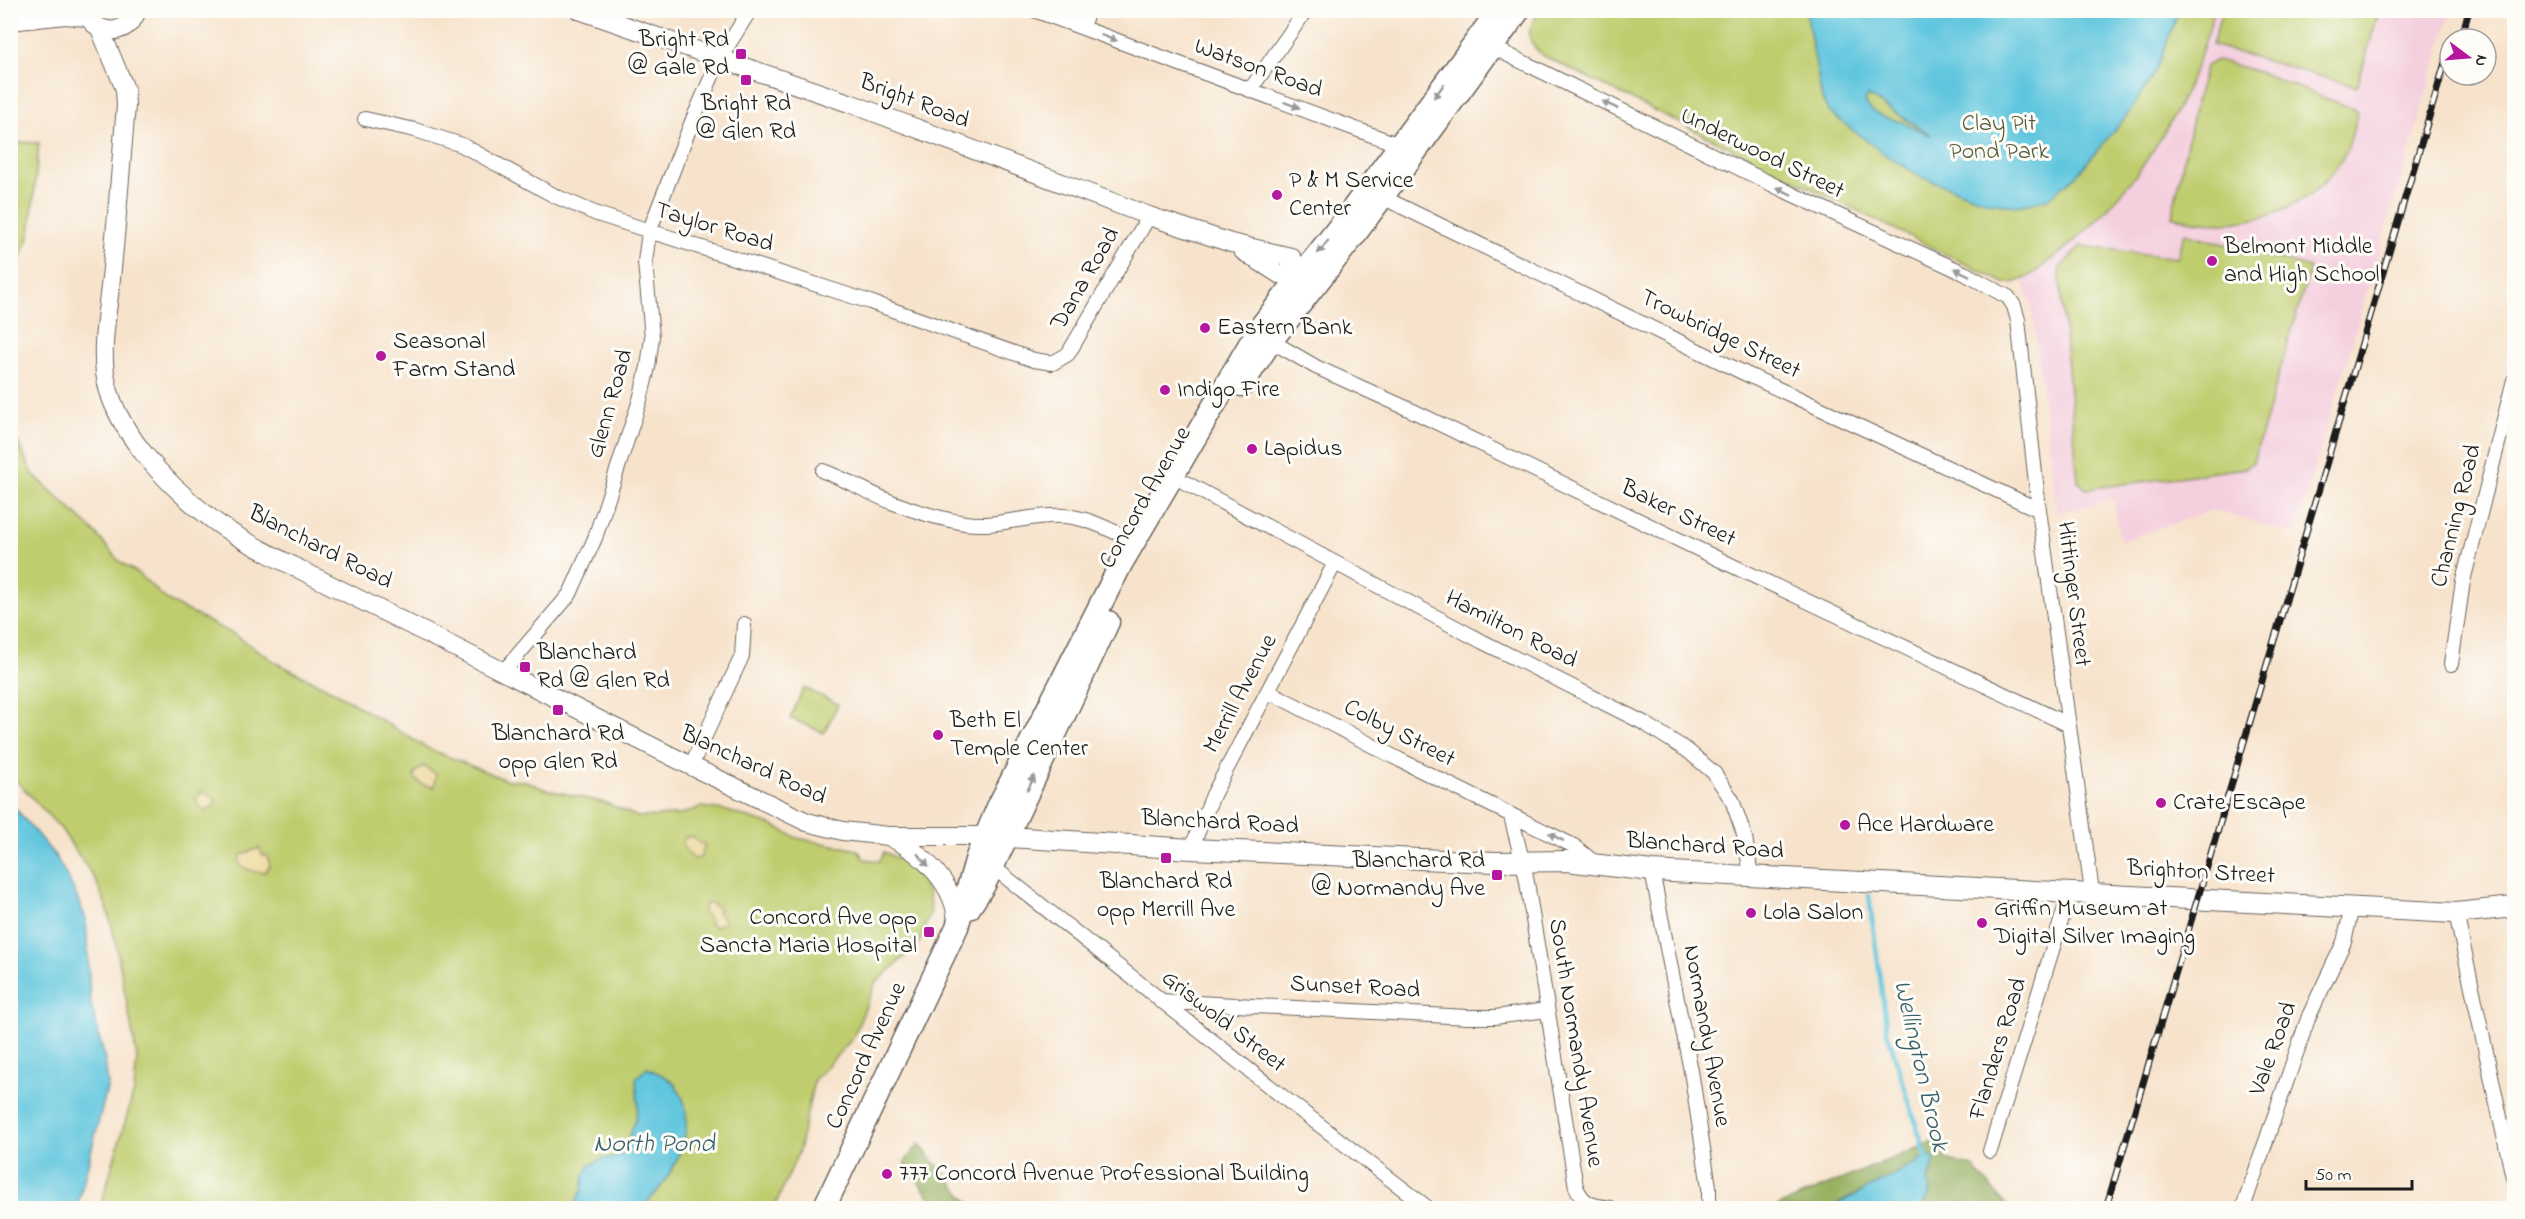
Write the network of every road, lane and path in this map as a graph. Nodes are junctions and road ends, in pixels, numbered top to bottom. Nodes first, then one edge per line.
1 (19, 10) edge
2 (137, 10) edge
3 (579, 10) edge
4 (750, 10) edge
5 (1034, 10) edge
6 (1088, 10) edge
7 (1306, 10) edge
8 (1499, 10) edge
9 (1519, 10) edge
10 (10, 13) edge
11 (91, 19) edge
12 (10, 21) edge
13 (126, 27) junction
14 (1082, 27) junction
15 (1486, 43) junction
16 (720, 58) junction
17 (119, 74) junction
18 (1250, 90) junction
19 (365, 119) dead end
20 (1407, 148) junction
21 (1375, 193) junction
22 (1149, 216) junction
23 (649, 232) junction
24 (1310, 277) junction
25 (2012, 301) joint
26 (1264, 335) junction
27 (1058, 360) joint
28 (2514, 380) edge
29 (823, 471) dead end
30 (1184, 482) junction
31 (2039, 510) junction
32 (1134, 541) junction
33 (1335, 563) junction
34 (744, 624) dead end
35 (2451, 664) dead end
36 (504, 671) junction
37 (1268, 691) junction
38 (2067, 724) junction
39 (691, 766) junction
40 (1511, 816) junction
41 (888, 836) junction
42 (996, 836) junction
43 (1191, 849) junction
44 (1523, 861) junction
45 (1597, 865) junction
46 (993, 867) junction
47 (1652, 872) junction
48 (1751, 876) junction
49 (1885, 883) joint
50 (2070, 891) junction
51 (2092, 892) junction
52 (2352, 907) junction
53 (2514, 907) edge
54 (2456, 913) junction
55 (957, 927) junction
56 (1160, 1001) junction
57 (1547, 1010) junction
58 (1990, 1151) dead end
59 (2514, 1182) edge
60 (824, 1209) edge
61 (1428, 1209) edge
62 (1611, 1209) edge
63 (1707, 1209) edge
64 (2243, 1209) edge

1 - 10 street
2 - 13 street
3 - 16 street, Bright Road
4 - 16 street, Glenn Road
5 - 14 street, Watson Road
6 - 14 street
7 - 18 street
8 - 15 main road, Concord Avenue
9 - 15 main road, Concord Avenue
11 - 12 street
11 - 13 street
11 - 17 street, Blanchard Road
13 - 17 street, Blanchard Road
14 -> 18 street, Watson Road
15 - 20 main road, Concord Avenue
25 -> 15 street, Underwood Street
16 - 22 street, Bright Road
16 - 23 street, Glenn Road
17 - 36 street, Blanchard Road
18 -> 20 street, Watson Road
19 - 23 street, Taylor Road
20 - 21 main road, Concord Avenue
21 - 24 main road, Concord Avenue
21 - 31 street, Trowbridge Street
22 - 24 street, Bright Road
22 - 27 street, Dana Road
23 - 27 street, Taylor Road
23 - 36 street, Glenn Road
24 - 26 main road, Concord Avenue
25 - 31 street, Hittinger Street
26 - 30 main road, Concord Avenue
26 - 32 main road, Concord Avenue
26 - 38 street, Baker Street
28 - 35 street, Channing Road
29 - 32 street
30 - 33 street, Hamilton Road
42 -> 30 main road, Concord Avenue
31 - 38 street, Hittinger Street
32 - 42 main road, Concord Avenue
33 - 37 street, Merrill Avenue
33 - 48 street, Hamilton Road
34 - 39 street
36 - 39 street, Blanchard Road
37 - 40 street, Colby Street
37 - 43 street, Merrill Avenue
38 - 51 street, Hittinger Street
39 - 41 street, Blanchard Road
40 - 44 street
45 -> 40 street, Colby Street
41 - 42 street, Blanchard Road
41 -> 55 street
42 - 43 main road, Blanchard Road
42 - 46 main road, Concord Avenue
42 - 55 main road, Concord Avenue
43 - 44 main road, Blanchard Road
44 - 45 main road, Blanchard Road
44 - 57 street, South Normandy Avenue
45 - 47 main road, Blanchard Road
46 - 55 main road, Concord Avenue
46 - 56 street, Griswold Street
47 - 48 main road, Blanchard Road
47 - 63 street, Normandy Avenue
48 - 49 main road, Blanchard Road
49 - 50 main road, Brighton Street
50 - 51 main road, Brighton Street
50 - 58 street, Flanders Road
51 - 52 main road, Brighton Street
52 - 54 main road, Brighton Street
52 - 64 street, Vale Road
53 - 54 main road, Brighton Street
54 - 59 street
55 - 60 main road, Concord Avenue
56 - 57 street, Sunset Road
56 - 61 street, Griswold Street
57 - 62 street, South Normandy Avenue

